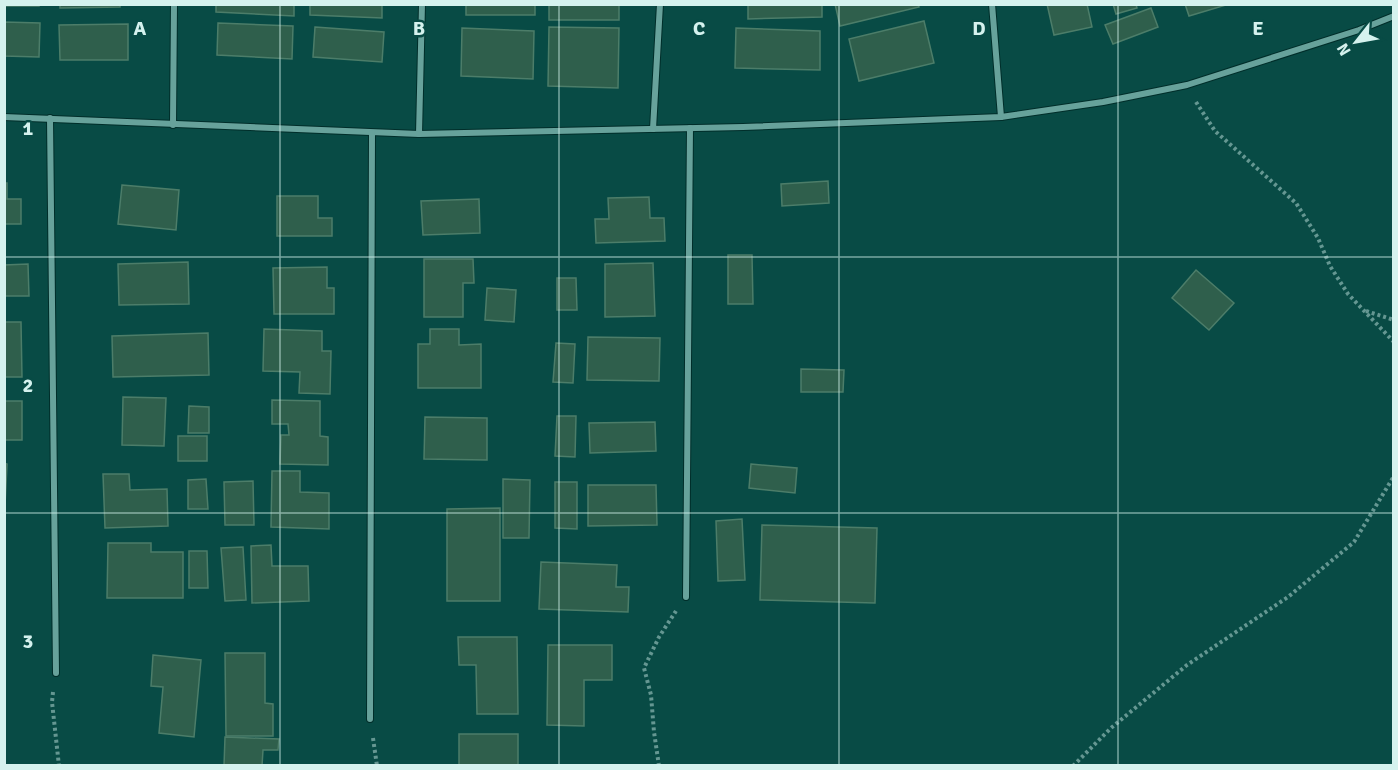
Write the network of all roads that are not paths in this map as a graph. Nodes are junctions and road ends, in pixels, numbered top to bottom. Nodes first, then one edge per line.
1 (174, 4) edge
2 (422, 4) edge
3 (660, 4) edge
4 (992, 4) edge
5 (1394, 16) edge
6 (4, 117) edge
7 (1001, 117) junction
8 (50, 118) junction
9 (173, 125) junction
10 (690, 128) junction
11 (653, 129) junction
12 (372, 133) junction
13 (419, 134) junction
14 (686, 597) road end
15 (56, 673) road end
16 (370, 719) road end

1 - 9 street
2 - 13 street
3 - 11 street
4 - 7 street
5 - 7 street
6 - 8 street
7 - 10 street
8 - 9 street
8 - 15 street
9 - 12 street
10 - 11 street
10 - 14 street
11 - 13 street
12 - 13 street
12 - 16 street

